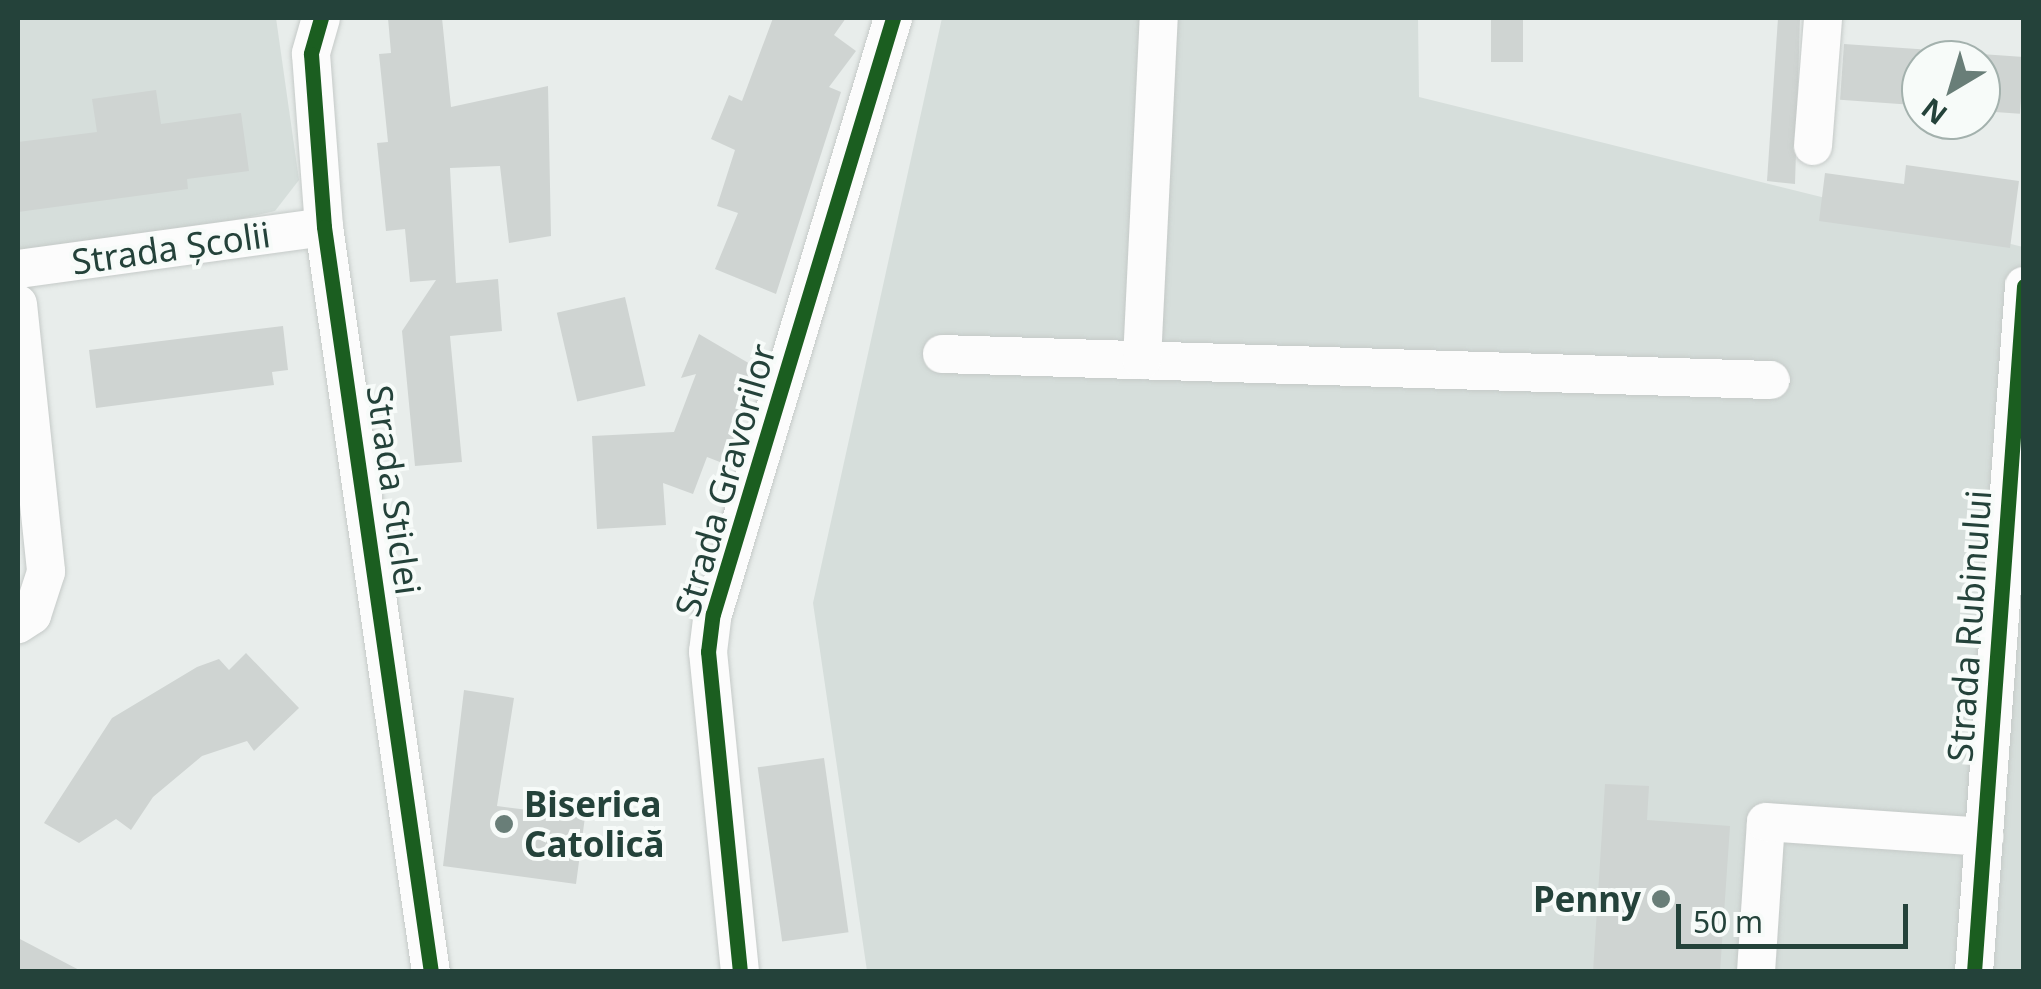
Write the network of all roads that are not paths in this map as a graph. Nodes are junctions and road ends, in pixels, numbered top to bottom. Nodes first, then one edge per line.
1 (321, 18) edge
2 (893, 18) edge
3 (1159, 18) edge
4 (1822, 18) edge
5 (1813, 146) dead end
6 (324, 227) junction
7 (18, 269) edge
8 (2024, 286) edge
9 (18, 304) edge
10 (942, 354) dead end
11 (1142, 360) junction
12 (1770, 380) dead end
13 (18, 624) edge
14 (1984, 838) junction
15 (431, 972) edge
16 (740, 972) edge
17 (1756, 972) edge
18 (1974, 972) edge

1 - 6 street, Strada Sticlei
2 - 16 street, Strada Gravorilor
3 - 11 street
4 - 5 street
6 - 7 street, Strada Școlii
6 - 15 street, Strada Sticlei
8 - 14 street, Strada Rubinului
9 - 13 street
10 - 11 street
11 - 12 street
14 - 17 street
14 - 18 street, Strada Rubinului

